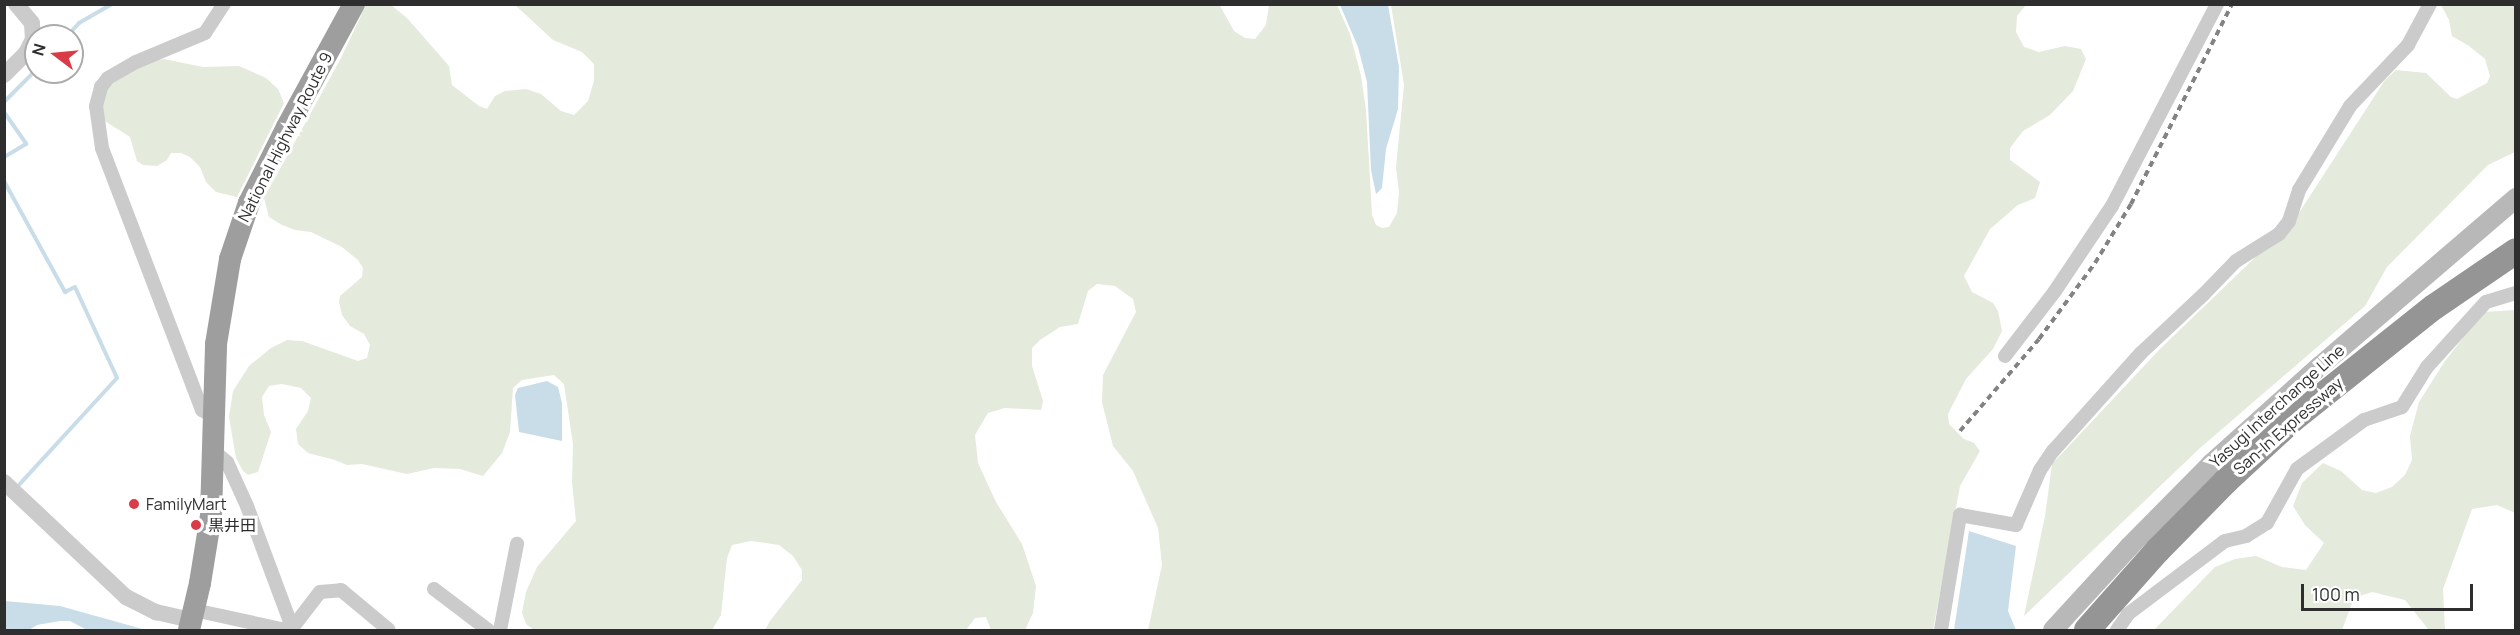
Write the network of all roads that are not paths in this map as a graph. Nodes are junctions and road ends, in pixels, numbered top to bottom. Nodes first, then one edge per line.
1 (16, 4) edge
2 (225, 4) edge
3 (354, 4) edge
4 (2217, 4) edge
5 (2430, 4) edge
6 (4, 75) edge
7 (2516, 198) edge
8 (2516, 251) edge
9 (2516, 293) edge
10 (2004, 356) dead end
11 (214, 417) junction
12 (215, 452) junction
13 (4, 482) edge
14 (517, 544) dead end
15 (434, 589) dead end
16 (192, 620) edge
17 (291, 629) edge
18 (389, 630) edge
19 (488, 630) edge
20 (500, 630) edge
21 (1941, 630) edge
22 (2053, 630) edge
23 (2087, 630) edge
24 (2117, 630) edge

1 - 6 street
2 - 11 street
3 - 11 highway, National Highway Route 9
4 - 10 street
5 - 21 street
7 - 22 main road, Yasugi Interchange Line
8 - 23 highway, San-In Expressway
9 - 24 street
11 - 12 highway, National Highway Route 9
12 - 16 highway, National Highway Route 9
12 - 17 street
13 - 16 street
14 - 20 street
15 - 19 street
16 - 17 street
17 - 18 street

